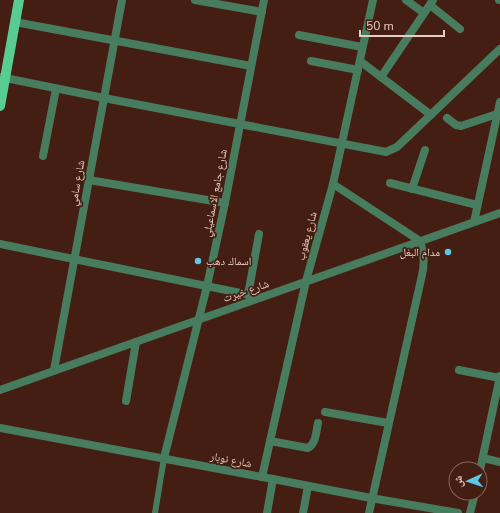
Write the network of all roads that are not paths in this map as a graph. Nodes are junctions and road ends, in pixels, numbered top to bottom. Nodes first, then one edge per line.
1 (19, 0) edge
2 (122, 0) edge
3 (195, 0) edge
4 (264, 0) edge
5 (373, 0) edge
6 (406, 0) edge
7 (431, 3) edge
8 (262, 12) junction
9 (424, 13) junction
10 (15, 22) junction
11 (460, 29) dead end
12 (299, 36) dead end
13 (114, 41) junction
14 (362, 48) junction
15 (500, 49) edge
16 (311, 61) dead end
17 (360, 61) junction
18 (251, 66) junction
19 (358, 70) junction
20 (3, 77) edge
21 (381, 77) junction
22 (56, 89) junction
23 (104, 98) junction
24 (500, 102) edge
25 (0, 106) edge
26 (497, 114) junction
27 (431, 115) junction
28 (447, 118) dead end
29 (240, 124) junction
30 (342, 143) junction
31 (425, 150) dead end
32 (43, 156) dead end
33 (89, 180) junction
34 (390, 183) dead end
35 (333, 184) junction
36 (412, 189) junction
37 (225, 203) junction
38 (477, 205) junction
39 (500, 213) edge
40 (474, 222) junction
41 (259, 234) dead end
42 (420, 241) junction
43 (0, 244) edge
44 (74, 259) junction
45 (306, 281) junction
46 (207, 286) junction
47 (248, 295) junction
48 (260, 297) junction
49 (199, 319) junction
50 (136, 342) junction
51 (54, 370) junction
52 (459, 370) dead end
53 (500, 377) edge
54 (0, 390) edge
55 (126, 400) dead end
56 (325, 412) dead end
57 (388, 423) junction
58 (318, 424) dead end
59 (0, 428) edge
60 (270, 442) junction
61 (164, 458) junction
62 (483, 458) junction
63 (482, 461) edge
64 (500, 462) edge
65 (262, 477) junction
66 (273, 479) junction
67 (308, 486) junction
68 (372, 498) junction
69 (473, 501) edge
70 (155, 513) edge
71 (267, 513) edge
72 (303, 513) edge
73 (368, 513) edge
74 (458, 513) edge
75 (470, 513) edge

1 - 10 main road
2 - 13 street, شارع سامي
3 - 8 street
4 - 8 street, شارع جامع الاسماعيلي
5 - 14 street, شارع يعقوب
6 - 9 street
7 - 9 street
7 - 11 street
8 - 18 street, شارع جامع الاسماعيلي
9 - 21 street
10 - 13 street
10 - 20 main road
12 - 14 street
13 - 18 street
13 - 23 street, شارع سامي
14 - 17 street, شارع يعقوب
15 - 27 street
16 - 19 street
17 - 19 street, شارع يعقوب
17 - 21 street
18 - 29 street, شارع جامع الاسماعيلي
19 - 30 street, شارع يعقوب
20 - 22 street
20 - 25 main road
21 - 27 street
22 - 23 street
22 - 32 street
23 - 29 street
23 - 33 street, شارع سامي
24 - 26 street
26 - 28 street
26 - 38 street
27 - 30 street
29 - 30 street
29 - 37 street, شارع جامع الاسماعيلي
30 - 35 street, شارع يعقوب
31 - 36 street
33 - 37 street
33 - 44 street, شارع سامي
34 - 36 street
35 - 42 street
35 - 45 street, شارع يعقوب
36 - 38 street
37 - 46 street, شارع جامع الاسماعيلي
38 - 40 street
39 - 40 street, شارع خيرت
40 - 42 street, شارع خيرت
41 - 47 street
42 - 45 street, شارع خيرت
42 - 57 street
43 - 44 street
44 - 46 street
44 - 51 street, شارع سامي
45 - 48 street, شارع خيرت
45 - 60 street, شارع يعقوب
46 - 47 street
46 - 49 street, شارع جامع الاسماعيلي
47 - 48 street
48 - 49 street, شارع خيرت
49 - 50 street, شارع خيرت
49 - 61 street, شارع جامع الاسماعيلي
50 - 51 street, شارع خيرت
50 - 55 street
51 - 54 street, شارع خيرت
52 - 53 street
53 - 62 street
56 - 57 street
57 - 68 street
58 - 60 street
59 - 61 street, شارع نوبار
60 - 65 street, شارع يعقوب
61 - 65 street, شارع نوبار
61 - 70 lane
62 - 63 street
62 - 64 street
65 - 66 street, شارع نوبار
66 - 67 street, شارع نوبار
66 - 71 street
67 - 68 street, شارع نوبار
67 - 72 street
68 - 73 street
68 - 74 street, شارع نوبار
69 - 75 street

